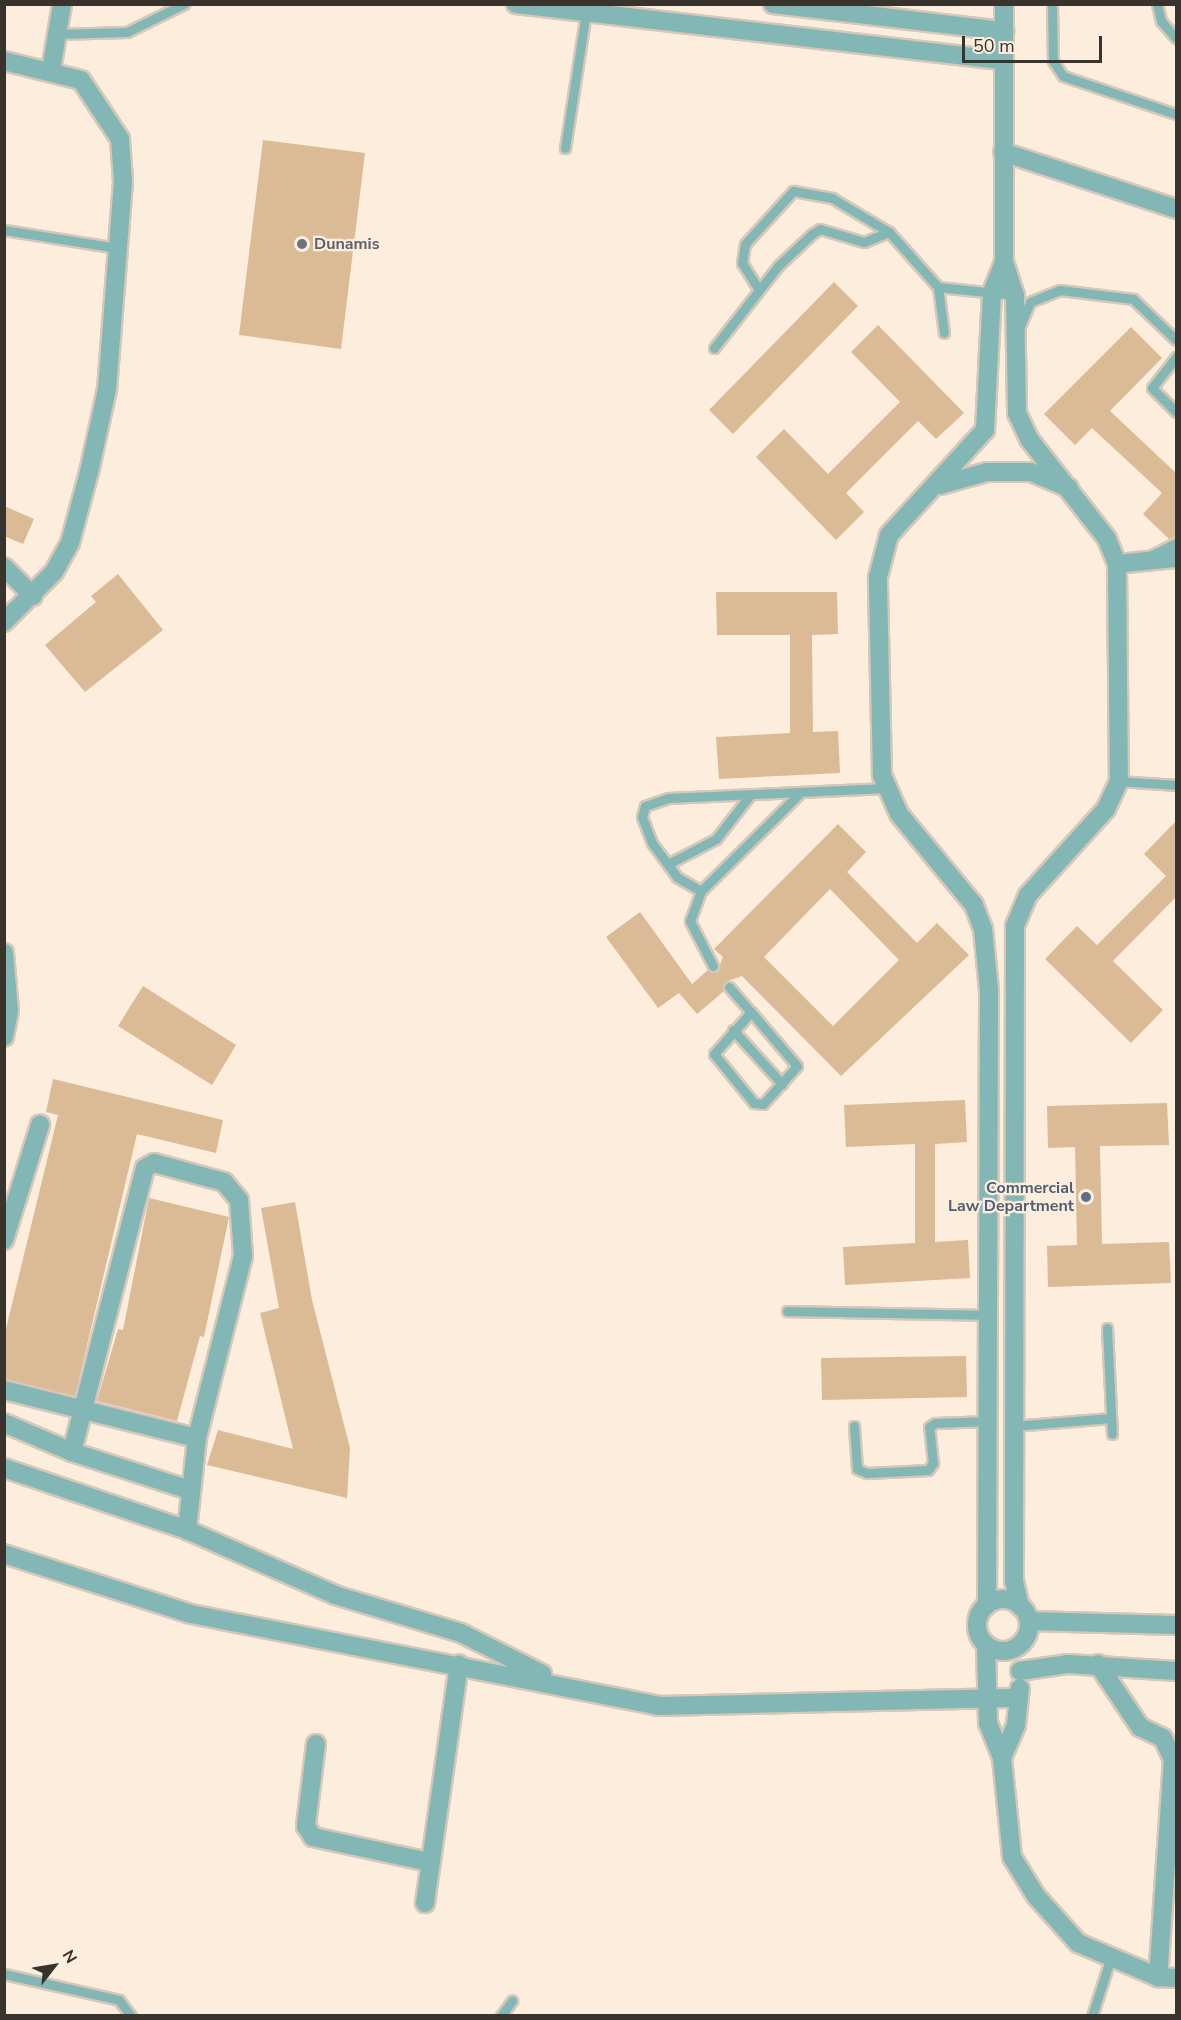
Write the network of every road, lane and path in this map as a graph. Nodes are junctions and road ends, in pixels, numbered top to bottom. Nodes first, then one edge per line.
1 (62, 4) edge
2 (184, 4) edge
3 (516, 4) edge
4 (773, 4) edge
5 (1004, 4) edge
6 (1052, 4) edge
7 (1157, 4) edge
8 (586, 12) junction
9 (1004, 31) junction
10 (57, 34) junction
11 (1176, 38) edge
12 (1003, 60) junction
13 (4, 61) edge
14 (51, 70) junction
15 (1176, 114) edge
16 (565, 148) dead end
17 (1003, 152) junction
18 (1176, 209) edge
19 (4, 230) edge
20 (890, 232) junction
21 (118, 248) junction
22 (1004, 262) junction
23 (938, 286) junction
24 (759, 290) junction
25 (992, 292) junction
26 (1015, 294) junction
27 (944, 333) dead end
28 (1016, 336) junction
29 (1176, 340) edge
30 (714, 348) dead end
31 (1176, 357) edge
32 (1176, 412) edge
33 (940, 485) junction
34 (1074, 489) junction
35 (1176, 543) edge
36 (1176, 558) edge
37 (1140, 561) junction
38 (1117, 564) junction
39 (4, 567) edge
40 (33, 596) junction
41 (4, 622) edge
42 (1119, 781) junction
43 (1176, 785) edge
44 (887, 788) junction
45 (801, 792) junction
46 (750, 795) junction
47 (668, 864) junction
48 (701, 891) junction
49 (4, 952) edge
50 (713, 966) dead end
51 (729, 987) dead end
52 (751, 1012) junction
53 (733, 1030) junction
54 (4, 1037) edge
55 (782, 1084) junction
56 (40, 1125) dead end
57 (4, 1240) edge
58 (787, 1311) dead end
59 (989, 1315) junction
60 (1107, 1328) dead end
61 (4, 1390) edge
62 (83, 1409) junction
63 (1111, 1418) junction
64 (990, 1421) junction
65 (4, 1423) edge
66 (854, 1426) dead end
67 (1013, 1426) junction
68 (1112, 1434) dead end
69 (196, 1438) junction
70 (72, 1452) junction
71 (4, 1468) edge
72 (190, 1490) junction
73 (188, 1530) junction
74 (4, 1554) edge
75 (1014, 1581) junction
76 (990, 1582) junction
77 (987, 1605) junction
78 (1025, 1613) junction
79 (1176, 1625) edge
80 (986, 1645) junction
81 (1020, 1646) junction
82 (459, 1664) junction
83 (1098, 1664) junction
84 (1020, 1671) junction
85 (1176, 1671) edge
86 (560, 1683) junction
87 (985, 1698) junction
88 (1019, 1698) junction
89 (316, 1744) dead end
90 (1002, 1758) junction
91 (429, 1862) junction
92 (425, 1904) dead end
93 (1110, 1960) junction
94 (4, 1974) edge
95 (1158, 1977) junction
96 (1176, 1978) edge
97 (512, 2001) dead end
98 (131, 2016) edge
99 (501, 2016) edge
100 (1092, 2016) edge

1 - 10 street
2 - 10 lane
3 - 8 street
4 - 9 street
5 - 9 street
6 - 15 lane
7 - 11 lane
8 - 12 street
8 - 16 lane
9 - 12 street
10 - 14 street
12 - 17 street
13 - 14 street
14 - 21 street
17 - 18 street
17 - 22 street
19 - 21 lane
20 - 23 lane
20 - 24 lane
20 - 24 lane
21 - 40 street
22 - 25 street
22 - 26 street
23 - 25 lane
23 - 27 lane
24 - 30 lane
25 - 26 lane
25 - 33 street
26 - 28 street
28 - 29 lane
28 - 34 street
31 - 32 lane
33 - 34 street
33 - 44 street
34 - 38 street
35 - 37 lane
36 - 37 street
37 - 38 street
38 - 42 street
39 - 40 street
40 - 41 street
42 - 43 lane
42 - 67 street
44 - 45 lane
44 - 59 street
45 - 46 lane
45 - 48 lane
46 - 47 lane
46 - 47 lane
47 - 48 lane
48 - 50 lane
49 - 54 street
51 - 52 lane
52 - 53 lane
52 - 55 lane
53 - 55 lane
53 - 55 lane
56 - 57 street
58 - 59 lane
59 - 64 street
60 - 63 lane
61 - 62 street
62 - 69 street
62 - 69 street
62 - 70 street
63 - 67 lane
63 - 68 lane
64 - 66 lane
64 - 76 street
65 - 70 street
67 - 75 street
69 - 72 street
70 - 72 street
71 - 73 street
72 - 73 street
73 - 86 street
74 - 82 street
75 - 76 street
75 - 78 street
76 - 77 street
77 - 78 street
77 - 80 street
78 - 79 street
78 - 81 street
80 - 81 street
80 - 87 street
81 - 84 street
82 - 86 street
82 - 91 street
83 - 84 street
83 - 85 street
83 - 95 street
84 - 88 street
86 - 87 street
87 - 88 street
87 - 90 street
88 - 90 street
89 - 91 street
90 - 93 street
91 - 92 street
93 - 95 street
93 - 100 lane
94 - 98 lane
95 - 96 street
97 - 99 lane

